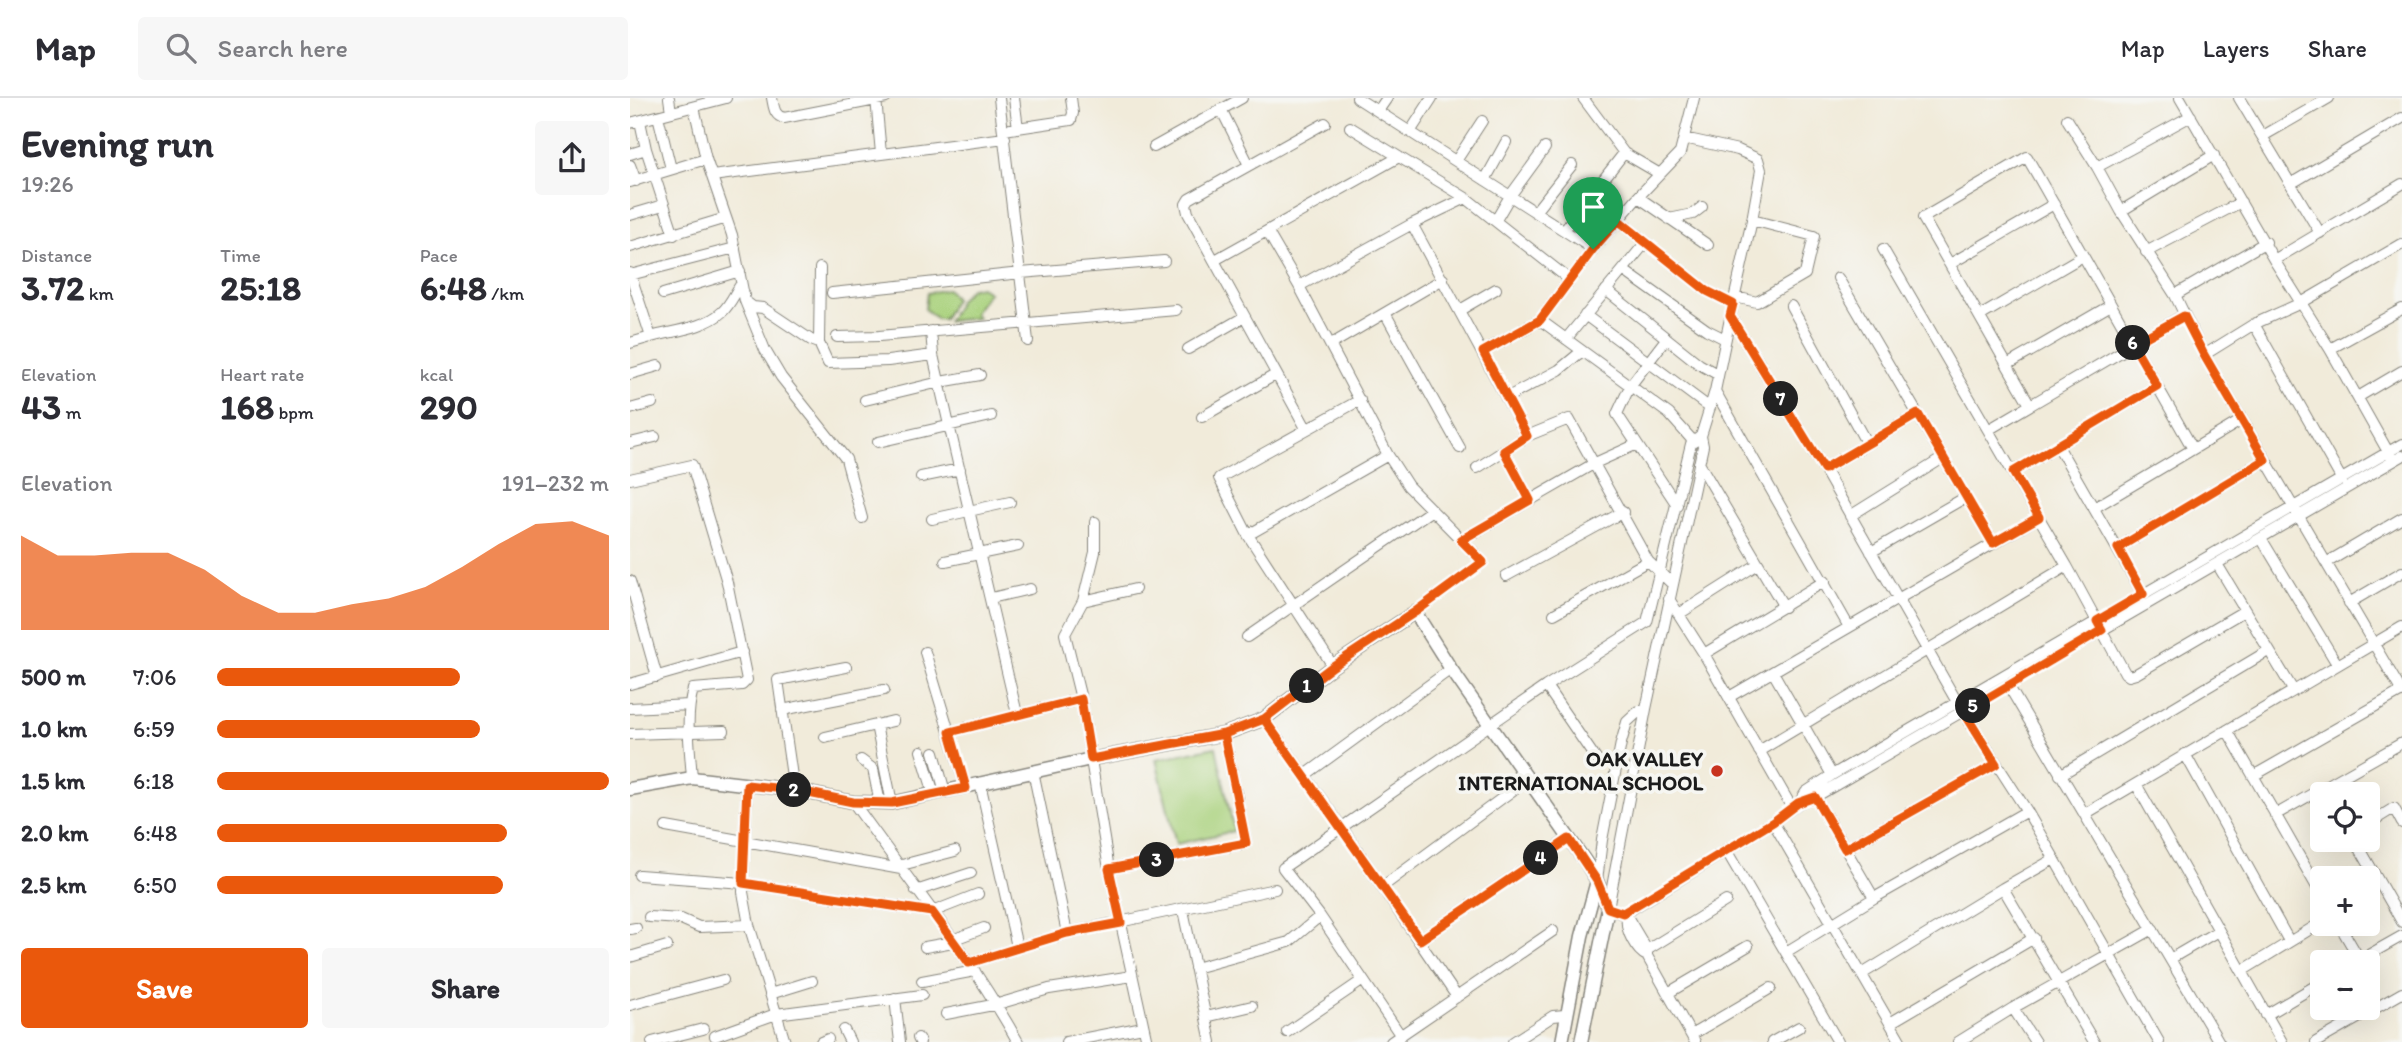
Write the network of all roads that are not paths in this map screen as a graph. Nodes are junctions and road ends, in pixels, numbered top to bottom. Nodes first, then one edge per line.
1 (669, 98) edge
2 (726, 98) edge
3 (772, 98) edge
4 (879, 98) edge
5 (999, 98) edge
6 (1014, 98) edge
7 (1071, 98) edge
8 (1242, 98) edge
9 (1357, 98) edge
10 (1387, 98) edge
11 (1432, 98) edge
12 (1583, 98) edge
13 (1694, 98) edge
14 (2180, 98) edge
15 (2239, 98) edge
16 (2329, 98) edge
17 (694, 107) junction
18 (1221, 109) junction
19 (1378, 111) junction
20 (671, 112) junction
21 (658, 116) junction
22 (2191, 116) junction
23 (2402, 118) edge
24 (2067, 119) dead end
25 (1482, 121) dead end
26 (635, 122) edge
27 (1325, 124) dead end
28 (1350, 127) dead end
29 (1018, 128) junction
30 (1410, 132) junction
31 (1005, 134) junction
32 (2263, 136) junction
33 (1684, 138) junction
34 (1506, 142) dead end
35 (1154, 147) dead end
36 (1545, 148) dead end
37 (646, 149) junction
38 (1625, 153) junction
39 (630, 154) edge
40 (881, 154) junction
41 (2214, 155) junction
42 (1399, 157) junction
43 (706, 159) junction
44 (1456, 161) junction
45 (630, 164) edge
46 (1250, 165) junction
47 (1572, 165) dead end
48 (2097, 167) junction
49 (671, 169) junction
50 (1660, 174) junction
51 (655, 176) junction
52 (712, 176) junction
53 (1485, 180) junction
54 (633, 182) edge
55 (2292, 183) junction
56 (2402, 184) edge
57 (1510, 196) junction
58 (1638, 197) junction
59 (1466, 198) junction
60 (2241, 202) junction
61 (2054, 204) junction
62 (664, 205) junction
63 (1702, 207) dead end
64 (2121, 211) junction
65 (1535, 212) junction
66 (630, 215) edge
67 (726, 218) junction
68 (1669, 219) junction
69 (1496, 220) junction
70 (1618, 220) junction
71 (1752, 220) junction
72 (1412, 224) junction
73 (1564, 230) junction
74 (1267, 231) junction
75 (2320, 233) junction
76 (674, 235) junction
77 (1646, 242) junction
78 (2266, 242) junction
79 (2402, 244) edge
80 (1708, 245) dead end
81 (630, 247) edge
82 (735, 248) junction
83 (1593, 249) junction
84 (1883, 249) dead end
85 (2146, 253) junction
86 (2083, 256) junction
87 (1215, 260) junction
88 (2274, 260) junction
89 (1164, 261) dead end
90 (1950, 264) junction
91 (820, 268) dead end
92 (1623, 270) junction
93 (740, 271) junction
94 (1021, 273) junction
95 (630, 274) edge
96 (1838, 278) dead end
97 (1443, 279) junction
98 (1570, 280) junction
99 (741, 284) junction
100 (1299, 286) junction
101 (1496, 289) dead end
102 (1606, 290) junction
103 (832, 293) dead end
104 (663, 295) dead end
105 (2175, 295) junction
106 (1734, 300) junction
107 (745, 301) junction
108 (2301, 303) junction
109 (2111, 305) junction
110 (1791, 306) dead end
111 (2402, 309) edge
112 (1176, 310) dead end
113 (1460, 310) junction
114 (1385, 313) junction
115 (1586, 315) junction
116 (1730, 316) junction
117 (1980, 316) junction
118 (2184, 316) junction
119 (1244, 317) junction
120 (1540, 320) junction
121 (1026, 323) junction
122 (2254, 324) junction
123 (931, 331) junction
124 (651, 337) junction
125 (837, 337) dead end
126 (1666, 338) junction
127 (1566, 339) junction
128 (1725, 339) junction
129 (1028, 341) dead end
130 (630, 343) edge
131 (820, 343) junction
132 (2133, 344) junction
133 (1330, 345) junction
134 (1188, 349) dead end
135 (2330, 349) junction
136 (1582, 351) junction
137 (1483, 352) junction
138 (933, 355) junction
139 (2204, 355) junction
140 (1648, 363) junction
141 (2007, 365) junction
142 (658, 366) dead end
143 (2402, 371) edge
144 (630, 374) edge
145 (1717, 374) junction
146 (980, 375) dead end
147 (1275, 375) junction
148 (940, 382) junction
149 (1630, 386) junction
150 (2157, 386) junction
151 (1715, 391) junction
152 (2358, 397) junction
153 (1506, 398) junction
154 (865, 400) dead end
155 (1360, 400) junction
156 (652, 403) dead end
157 (2030, 405) junction
158 (1710, 408) junction
159 (630, 409) edge
160 (1918, 414) junction
161 (991, 416) dead end
162 (1202, 416) dead end
163 (2242, 420) junction
164 (949, 425) junction
165 (1306, 428) junction
166 (1988, 430) junction
167 (1527, 436) junction
168 (655, 437) dead end
169 (1697, 439) junction
170 (878, 442) dead end
171 (630, 443) edge
172 (1867, 444) junction
173 (2402, 444) edge
174 (1635, 445) junction
175 (2058, 446) junction
176 (1460, 448) dead end
177 (2193, 449) junction
178 (1504, 451) junction
179 (1388, 455) junction
180 (2394, 456) edge
181 (1944, 458) junction
182 (2265, 460) junction
183 (1595, 463) junction
184 (1699, 463) junction
185 (1477, 468) dead end
186 (960, 469) junction
187 (1824, 469) junction
188 (2013, 472) junction
189 (921, 477) dead end
190 (630, 479) edge
191 (2342, 480) junction
192 (1966, 497) junction
193 (1530, 500) junction
194 (1010, 502) dead end
195 (2094, 508) junction
196 (1432, 510) junction
197 (971, 511) junction
198 (1623, 512) junction
199 (2297, 512) junction
200 (1680, 513) junction
201 (1850, 516) junction
202 (2039, 517) junction
203 (862, 518) dead end
204 (2402, 518) edge
205 (932, 519) dead end
206 (1096, 522) dead end
207 (1248, 535) junction
208 (2261, 538) junction
209 (1461, 540) junction
210 (1993, 543) junction
211 (1018, 546) dead end
212 (2118, 548) junction
213 (1871, 552) junction
214 (980, 554) junction
215 (944, 561) dead end
216 (1648, 561) junction
217 (2326, 563) junction
218 (1758, 564) junction
219 (2217, 564) junction
220 (2067, 566) junction
221 (2402, 572) edge
222 (1506, 576) dead end
223 (1666, 579) junction
224 (630, 581) edge
225 (1825, 582) junction
226 (1030, 589) dead end
227 (1135, 589) dead end
228 (2143, 594) junction
229 (991, 598) junction
230 (1669, 599) junction
231 (1897, 599) junction
232 (1083, 601) junction
233 (2350, 603) junction
234 (1295, 606) junction
235 (1784, 607) junction
236 (2244, 611) junction
237 (1415, 612) junction
238 (1554, 614) dead end
239 (1679, 614) junction
240 (2100, 626) junction
241 (1849, 627) junction
242 (2402, 628) edge
243 (1247, 637) dead end
244 (2373, 643) junction
245 (1926, 650) junction
246 (2268, 651) junction
247 (743, 652) junction
248 (925, 652) dead end
249 (1704, 654) junction
250 (2337, 664) junction
251 (1333, 666) junction
252 (846, 667) dead end
253 (1451, 669) junction
254 (1773, 672) junction
255 (657, 677) junction
256 (630, 684) edge
257 (2008, 685) junction
258 (1546, 686) junction
259 (884, 690) dead end
260 (2293, 691) junction
261 (2402, 692) edge
262 (1729, 697) junction
263 (1081, 699) junction
264 (1957, 702) junction
265 (689, 705) junction
266 (630, 708) edge
267 (1646, 709) junction
268 (782, 710) junction
269 (1964, 712) junction
270 (1017, 714) junction
271 (1264, 719) junction
272 (893, 721) dead end
273 (1489, 724) junction
274 (1803, 724) junction
275 (876, 725) junction
276 (2227, 730) junction
277 (724, 731) dead end
278 (689, 732) junction
279 (950, 732) junction
280 (630, 734) edge
281 (1224, 734) junction
282 (825, 737) dead end
283 (2402, 743) edge
284 (921, 751) dead end
285 (1759, 751) junction
286 (934, 752) dead end
287 (2185, 754) junction
288 (1596, 758) dead end
289 (1091, 759) junction
290 (861, 760) dead end
291 (1996, 764) junction
292 (1033, 771) junction
293 (1832, 775) junction
294 (2060, 775) junction
295 (1304, 776) junction
296 (2253, 776) junction
297 (692, 778) junction
298 (1528, 779) junction
299 (2342, 782) edge
300 (980, 783) junction
301 (2136, 784) junction
302 (747, 785) junction
303 (966, 788) junction
304 (631, 789) edge
305 (794, 790) junction
306 (940, 793) junction
307 (1815, 797) junction
308 (2310, 799) edge
309 (853, 802) junction
310 (886, 803) junction
311 (1795, 805) junction
312 (2398, 806) edge
313 (2027, 811) junction
314 (2085, 814) junction
315 (2275, 815) junction
316 (2380, 817) edge
317 (1773, 822) junction
318 (2402, 823) edge
319 (666, 827) dead end
320 (1342, 828) junction
321 (1569, 839) junction
322 (746, 840) junction
323 (1845, 849) junction
324 (1727, 850) junction
325 (955, 851) dead end
326 (2362, 852) edge
327 (2054, 859) junction
328 (900, 867) junction
329 (1109, 869) junction
330 (971, 873) dead end
331 (639, 875) dead end
332 (2310, 875) edge
333 (1597, 881) junction
334 (743, 883) junction
335 (1382, 887) junction
336 (2003, 888) junction
337 (1275, 889) dead end
338 (916, 891) junction
339 (978, 894) dead end
340 (1874, 898) junction
341 (1726, 901) dead end
342 (1608, 908) junction
343 (1183, 909) junction
344 (932, 912) junction
345 (1626, 915) junction
346 (1320, 916) junction
347 (649, 917) dead end
348 (2402, 922) edge
349 (1121, 923) junction
350 (1831, 923) junction
351 (749, 925) junction
352 (984, 928) dead end
353 (2153, 929) junction
354 (2310, 929) edge
355 (1553, 931) dead end
356 (2218, 931) junction
357 (1067, 933) junction
358 (2402, 936) edge
359 (2034, 938) junction
360 (1420, 940) junction
361 (953, 941) junction
362 (2289, 941) junction
363 (667, 946) dead end
364 (1748, 946) dead end
365 (925, 947) dead end
366 (1017, 947) junction
367 (2377, 950) edge
368 (1786, 952) junction
369 (1647, 953) junction
370 (2108, 954) junction
371 (630, 957) edge
372 (2170, 959) junction
373 (972, 967) junction
374 (1195, 968) junction
375 (2242, 971) junction
376 (1862, 974) junction
377 (1132, 976) junction
378 (723, 980) dead end
379 (1363, 980) junction
380 (812, 981) dead end
381 (922, 981) dead end
382 (2058, 983) junction
383 (1771, 988) dead end
384 (2310, 989) edge
385 (1668, 993) junction
386 (2402, 993) edge
387 (770, 994) junction
388 (922, 995) dead end
389 (1457, 997) junction
390 (895, 998) junction
391 (630, 1004) edge
392 (998, 1004) junction
393 (1251, 1006) dead end
394 (2013, 1007) junction
395 (776, 1014) junction
396 (946, 1014) dead end
397 (1560, 1015) junction
398 (2266, 1015) junction
399 (1206, 1017) junction
400 (1890, 1023) junction
401 (1143, 1027) junction
402 (1798, 1027) dead end
403 (703, 1029) dead end
404 (844, 1030) dead end
405 (1287, 1032) dead end
406 (715, 1036) dead end
407 (1693, 1038) edge
408 (1396, 1039) edge
409 (652, 1042) edge
410 (785, 1042) edge
411 (850, 1042) edge
412 (900, 1042) edge
413 (1018, 1042) edge
414 (1066, 1042) edge
415 (1147, 1042) edge
416 (1211, 1042) edge
417 (1513, 1042) edge
418 (1562, 1042) edge
419 (1581, 1042) edge
420 (1772, 1042) edge
421 (1838, 1042) edge
422 (1901, 1042) edge
423 (1958, 1042) edge
424 (2035, 1042) edge
425 (2095, 1042) edge
426 (2159, 1042) edge
427 (2219, 1042) edge
428 (2282, 1042) edge
429 (2316, 1042) edge

1 - 20 street
2 - 17 street
3 - 4 street
4 - 40 street
5 - 31 street
6 - 29 street
7 - 29 street
8 - 18 street
9 - 19 street
10 - 19 street
11 - 30 street
12 - 38 street
13 - 33 street
14 - 22 street
15 - 32 street
16 - 32 street
17 - 20 street
17 - 43 street
18 - 35 street
18 - 46 street
19 - 30 street
20 - 21 street
21 - 26 street
21 - 49 street
22 - 41 street
22 - 48 street
23 - 55 street
24 - 48 street
25 - 44 street
26 - 37 street
27 - 46 street
28 - 42 street
29 - 31 street
30 - 44 street
31 - 40 street
31 - 94 street
32 - 55 street
33 - 50 street
33 - 71 street
34 - 53 street
36 - 57 street
37 - 39 street
37 - 51 street
38 - 50 street
38 - 73 street
40 - 52 street
41 - 60 street
41 - 64 street
42 - 59 street
42 - 74 street
43 - 49 street
43 - 52 street
44 - 53 street
45 - 54 street
46 - 87 street
47 - 65 street
48 - 64 street
49 - 51 street
50 - 58 street
51 - 54 street
51 - 62 street
52 - 67 street
53 - 57 street
55 - 75 street
56 - 75 street
57 - 65 street
57 - 69 street
58 - 68 street
58 - 70 street
59 - 69 street
59 - 72 street
60 - 78 street
60 - 85 street
61 - 86 street
61 - 90 street
61 - 90 street
62 - 66 street
62 - 76 street
63 - 68 street
64 - 85 street
65 - 73 street
67 - 76 street
67 - 82 street
68 - 80 street
69 - 98 street
70 - 77 street
70 - 83 street
71 - 106 street
71 - 106 street
72 - 97 street
72 - 100 street
73 - 83 street
74 - 87 street
74 - 100 street
75 - 88 street
76 - 81 street
77 - 92 street
77 - 106 street
78 - 88 street
78 - 105 street
79 - 108 street
82 - 93 street
82 - 95 street
83 - 98 street
84 - 166 street
85 - 105 street
86 - 109 street
86 - 117 street
87 - 119 street
88 - 108 street
89 - 94 street
90 - 117 street
91 - 131 street
92 - 102 street
92 - 128 street
93 - 99 street
93 - 104 street
94 - 103 street
94 - 121 street
95 - 124 street
96 - 160 street
97 - 113 street
97 - 114 street
98 - 120 street
99 - 107 street
99 - 124 street
100 - 133 street
101 - 113 street
102 - 115 street
102 - 126 street
105 - 118 street
106 - 116 street
107 - 131 street
107 - 203 street
108 - 122 street
108 - 135 street
109 - 132 street
109 - 141 street
110 - 172 street
111 - 135 street
112 - 121 street
113 - 137 street
114 - 133 street
114 - 176 street
115 - 127 street
115 - 140 street
116 - 128 street
116 - 187 street
117 - 141 street
118 - 132 street
118 - 139 street
119 - 134 street
119 - 147 street
120 - 127 street
120 - 137 street
121 - 123 street
121 - 129 street
122 - 139 street
122 - 191 street
123 - 125 street
123 - 138 street
124 - 130 street
126 - 140 street
126 - 145 street
127 - 136 street
128 - 145 street
131 - 138 street
132 - 150 street
132 - 157 street
133 - 155 street
135 - 152 street
136 - 149 street
136 - 153 street
137 - 153 street
138 - 148 street
139 - 163 street
140 - 149 street
140 - 158 street
141 - 157 street
142 - 144 street
143 - 152 street
145 - 151 street
146 - 148 street
147 - 162 street
147 - 165 street
148 - 154 street
148 - 164 street
149 - 169 street
149 - 174 street
150 - 175 street
150 - 177 street
151 - 158 street
151 - 225 street
152 - 180 street
153 - 167 street
155 - 165 street
155 - 179 street
156 - 159 street
157 - 166 street
158 - 169 street
160 - 172 street
160 - 181 street
161 - 164 street
163 - 177 street
163 - 182 street
164 - 170 street
164 - 186 street
165 - 207 street
166 - 188 street
167 - 178 street
167 - 183 street
168 - 171 street
169 - 184 street
169 - 200 street
172 - 187 street
173 - 180 street
174 - 183 street
174 - 200 street
175 - 188 street
175 - 195 street
177 - 195 street
178 - 185 street
178 - 193 street
179 - 196 street
179 - 207 street
180 - 191 street
180 - 199 street
181 - 192 street
181 - 201 street
182 - 199 street
182 - 212 street
183 - 193 street
183 - 198 street
184 - 200 street
184 - 218 street
186 - 189 street
186 - 197 street
187 - 201 street
188 - 202 street
190 - 247 street
191 - 199 street
192 - 210 street
192 - 213 street
193 - 209 street
194 - 197 street
195 - 212 street
196 - 209 street
196 - 234 street
197 - 205 street
197 - 214 street
198 - 216 street
198 - 222 street
199 - 208 street
199 - 217 street
199 - 228 street
200 - 223 street
200 - 223 street
201 - 213 street
202 - 210 street
202 - 220 street
204 - 217 street
206 - 232 street
207 - 234 street
208 - 219 street
208 - 250 street
209 - 237 street
210 - 231 street
211 - 214 street
212 - 228 street
213 - 231 street
214 - 215 street
214 - 229 street
216 - 223 street
216 - 238 street
217 - 233 street
218 - 235 street
218 - 239 street
219 - 236 street
219 - 240 street
220 - 240 street
220 - 245 street
221 - 233 street
223 - 230 street
223 - 258 street
224 - 255 street
225 - 235 street
225 - 241 street
226 - 229 street
227 - 232 street
228 - 240 street
229 - 270 street
230 - 239 street
230 - 267 street
231 - 241 street
231 - 245 street
232 - 263 street
233 - 244 street
234 - 243 street
234 - 251 street
235 - 249 street
236 - 240 street
236 - 246 street
237 - 251 street
237 - 253 street
239 - 249 street
240 - 257 street
240 - 264 street
241 - 254 street
242 - 244 street
244 - 250 street
244 - 261 street
245 - 264 street
245 - 274 street
246 - 260 street
246 - 294 street
247 - 255 street
247 - 265 street
248 - 279 street
249 - 262 street
250 - 260 street
251 - 271 street
252 - 268 street
253 - 273 street
253 - 295 street
254 - 262 street
254 - 274 street
255 - 256 street
257 - 269 street
257 - 294 street
258 - 273 street
258 - 288 street
259 - 268 street
260 - 276 street
261 - 296 street
262 - 285 street
263 - 270 street
263 - 289 street
264 - 269 street
264 - 293 street
265 - 266 street
265 - 278 street
267 - 333 street
267 - 342 street
268 - 305 street
269 - 291 street
269 - 307 street
270 - 279 street
271 - 281 street
271 - 295 street
272 - 275 street
273 - 298 street
273 - 320 street
274 - 285 street
274 - 293 street
275 - 282 street
275 - 310 street
276 - 287 street
276 - 296 street
277 - 278 street
278 - 280 street
278 - 297 street
279 - 303 street
281 - 289 street
281 - 329 street
283 - 299 street
284 - 306 street
285 - 311 street
286 - 306 street
287 - 301 street
287 - 362 street
289 - 292 street
289 - 329 street
290 - 310 street
291 - 313 street
291 - 323 street
292 - 300 street
292 - 357 street
293 - 311 street
294 - 314 street
295 - 320 street
296 - 315 street
297 - 302 street
297 - 304 street
298 - 321 street
298 - 335 street
300 - 303 street
300 - 366 street
301 - 314 street
301 - 356 street
302 - 305 street
302 - 322 street
303 - 306 street
305 - 309 street
306 - 310 street
307 - 311 street
307 - 323 street
308 - 315 street
309 - 310 street
309 - 328 street
311 - 317 street
312 - 316 street
312 - 318 street
313 - 327 street
313 - 340 street
314 - 353 street
315 - 332 street
317 - 324 street
317 - 350 street
319 - 322 street
320 - 335 street
320 - 346 street
321 - 333 street
321 - 360 street
322 - 328 street
322 - 334 street
323 - 340 street
324 - 345 street
324 - 368 street
325 - 328 street
326 - 348 street
327 - 336 street
327 - 370 street
328 - 338 street
329 - 349 street
330 - 338 street
331 - 334 street
333 - 342 street
333 - 397 street
334 - 344 street
334 - 351 street
335 - 360 street
336 - 359 street
336 - 376 street
337 - 343 street
338 - 344 street
339 - 344 street
340 - 350 street
341 - 369 street
342 - 345 street
342 - 419 street
343 - 349 street
343 - 374 street
344 - 361 street
345 - 369 street
346 - 374 street
346 - 379 street
347 - 351 street
349 - 357 street
349 - 377 street
350 - 368 street
350 - 376 street
351 - 387 street
352 - 361 street
353 - 370 street
353 - 372 street
354 - 362 street
355 - 389 street
356 - 372 street
356 - 375 street
357 - 366 street
358 - 367 street
359 - 382 street
359 - 400 street
360 - 389 street
361 - 365 street
361 - 373 street
362 - 375 street
363 - 371 street
364 - 385 street
366 - 373 street
368 - 421 street
369 - 385 street
370 - 382 street
370 - 426 street
372 - 427 street
373 - 381 street
373 - 392 street
374 - 399 street
375 - 398 street
376 - 400 street
377 - 392 street
377 - 401 street
378 - 391 street
379 - 405 street
379 - 408 street
380 - 387 street
382 - 394 street
382 - 425 street
383 - 407 street
384 - 398 street
385 - 407 street
386 - 429 street
387 - 395 street
388 - 390 street
389 - 408 street
390 - 395 street
390 - 412 street
392 - 396 street
392 - 413 street
393 - 399 street
394 - 423 street
394 - 424 street
395 - 406 street
395 - 410 street
397 - 417 street
397 - 418 street
398 - 428 street
399 - 416 street
400 - 422 street
401 - 414 street
401 - 415 street
402 - 420 street
403 - 409 street
404 - 411 street

